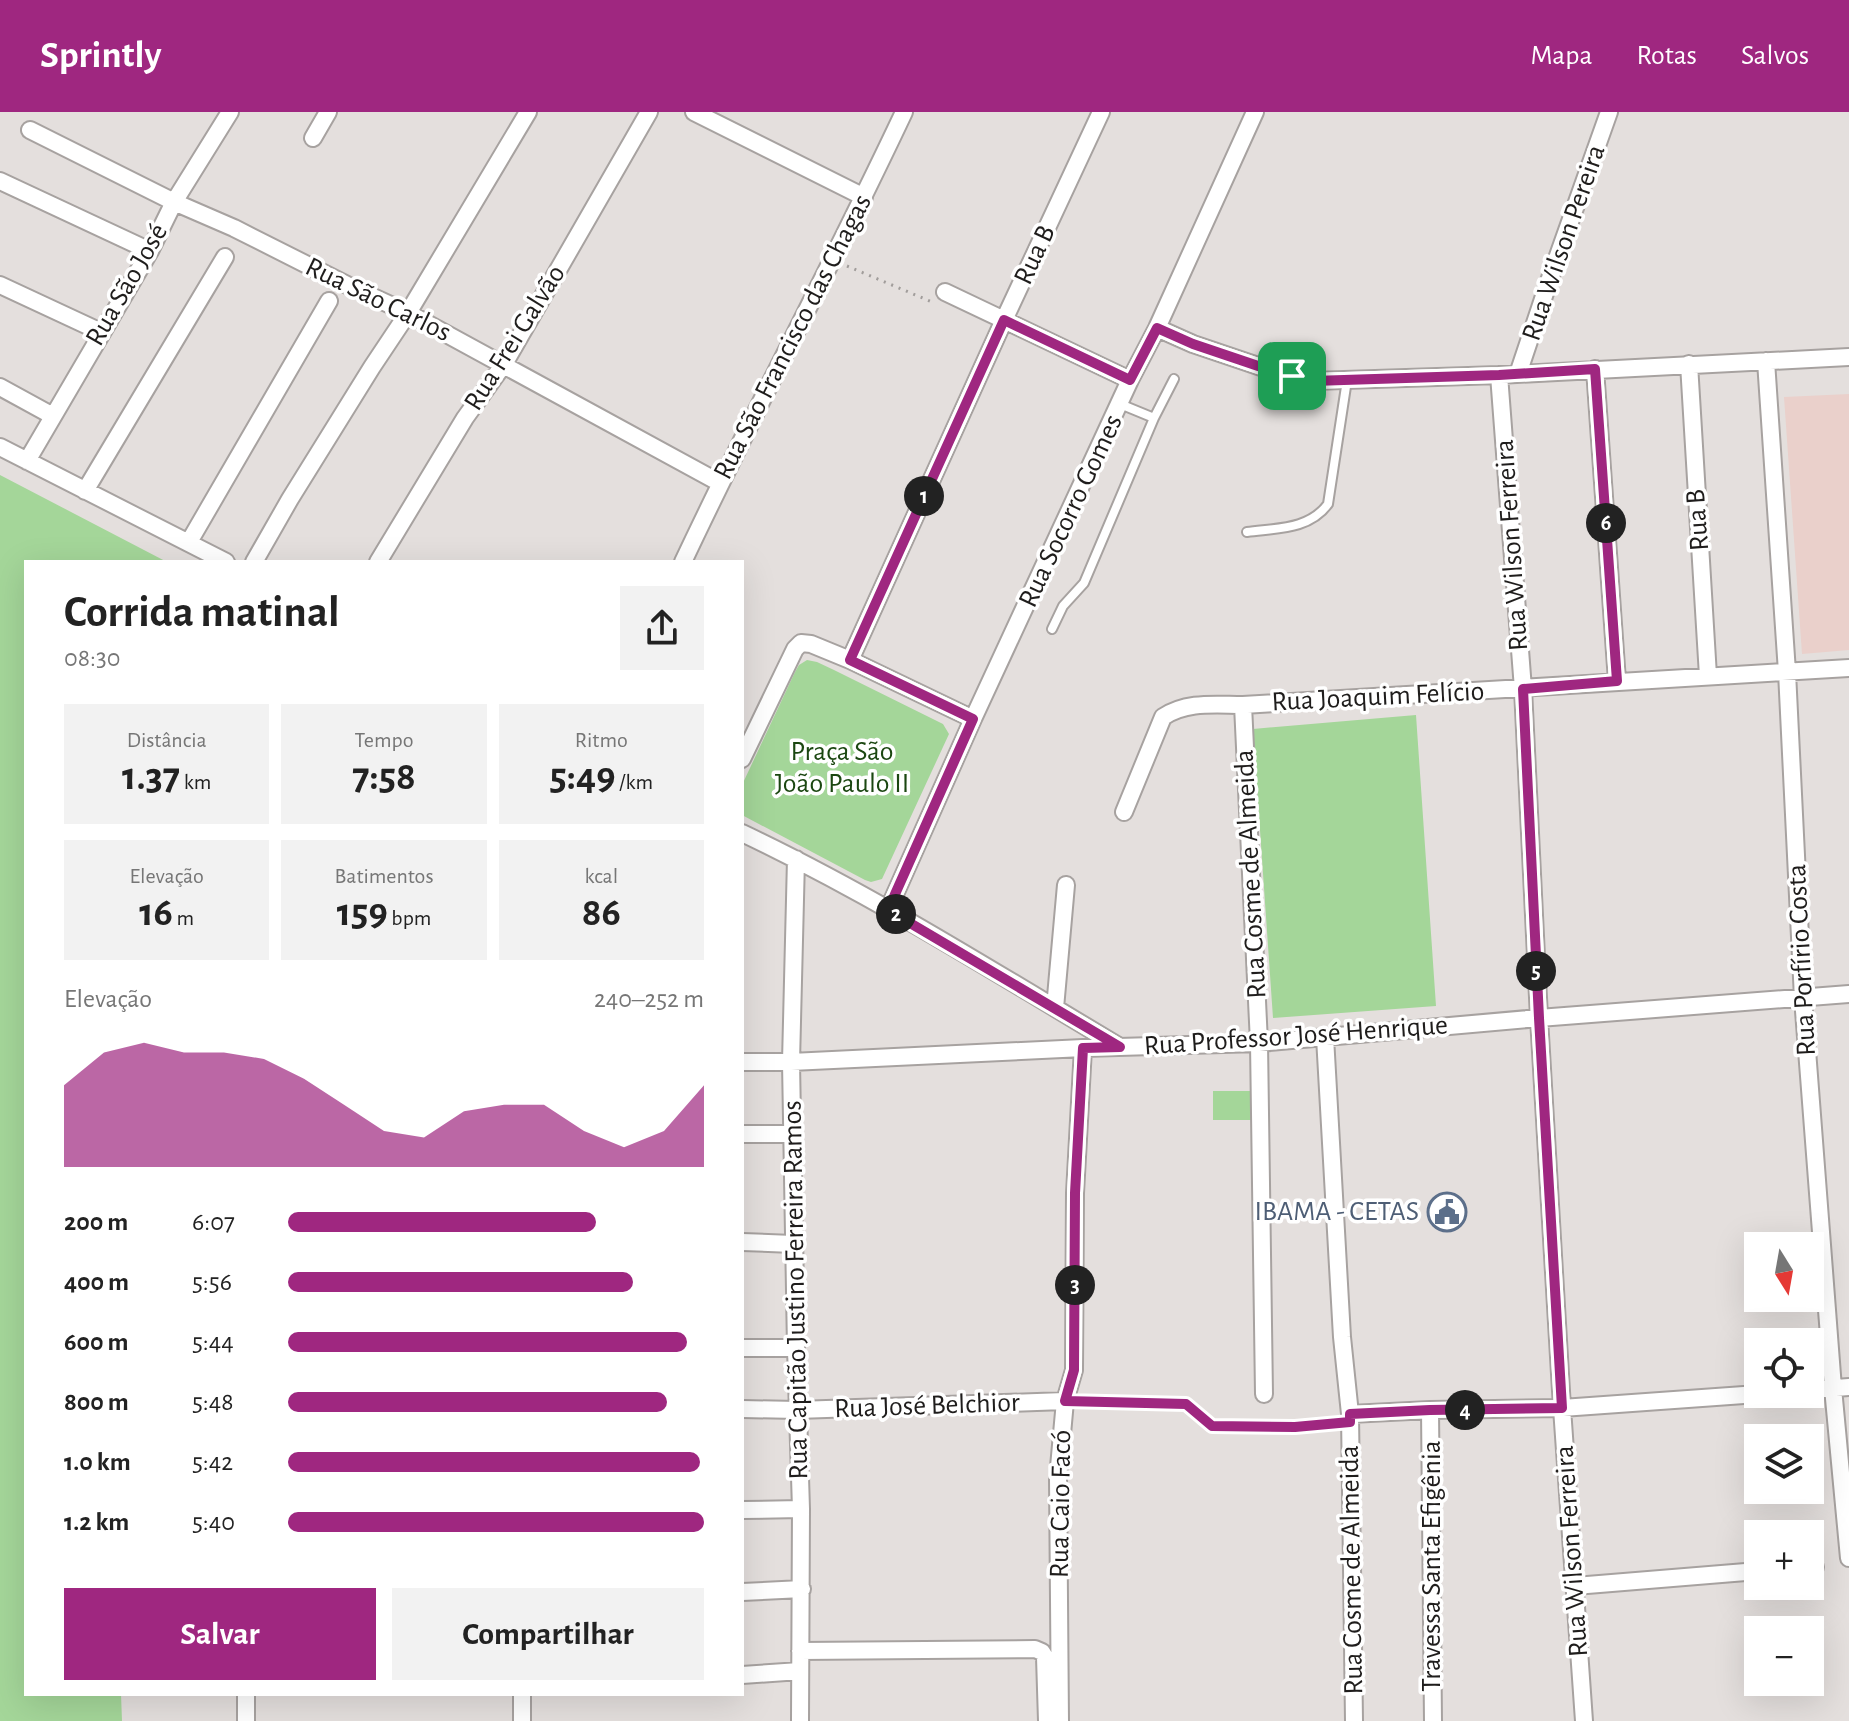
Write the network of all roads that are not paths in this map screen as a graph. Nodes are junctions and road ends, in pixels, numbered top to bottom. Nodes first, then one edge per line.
1 (230, 112) edge
2 (328, 112) edge
3 (528, 112) edge
4 (649, 112) edge
5 (694, 112) edge
6 (904, 112) edge
7 (1101, 112) edge
8 (1255, 112) edge
9 (1609, 112) edge
10 (30, 130) dead end
11 (313, 138) dead end
12 (0, 181) edge
13 (864, 197) junction
14 (174, 202) junction
15 (150, 251) junction
16 (225, 257) dead end
17 (0, 285) edge
18 (945, 292) road end
19 (329, 301) dead end
20 (408, 313) junction
21 (1004, 320) junction
22 (1157, 328) junction
23 (101, 332) junction
24 (1849, 357) edge
25 (1766, 361) junction
26 (504, 364) junction
27 (1689, 364) junction
28 (1595, 369) junction
29 (1518, 374) junction
30 (1499, 375) junction
31 (1174, 379) dead end
32 (1130, 380) junction
33 (1347, 380) junction
34 (0, 387) edge
35 (1120, 404) junction
36 (53, 416) junction
37 (1154, 418) junction
38 (0, 447) edge
39 (27, 461) junction
40 (720, 483) junction
41 (85, 491) junction
42 (1247, 532) dead end
43 (189, 542) junction
44 (222, 560) edge
45 (255, 560) edge
46 (379, 560) edge
47 (684, 560) edge
48 (1052, 629) dead end
49 (850, 660) junction
50 (1849, 668) edge
51 (1787, 672) junction
52 (1708, 676) junction
53 (1617, 681) junction
54 (1523, 689) junction
55 (1243, 705) junction
56 (973, 719) junction
57 (744, 755) edge
58 (1124, 812) dead end
59 (744, 834) edge
60 (796, 859) junction
61 (1066, 885) dead end
62 (888, 910) junction
63 (1849, 994) edge
64 (1803, 998) junction
65 (1055, 1008) junction
66 (1539, 1018) junction
67 (1325, 1037) junction
68 (1259, 1043) junction
69 (1120, 1047) junction
70 (1083, 1048) junction
71 (744, 1062) edge
72 (791, 1062) junction
73 (744, 1134) edge
74 (792, 1134) junction
75 (744, 1242) edge
76 (793, 1244) junction
77 (744, 1348) edge
78 (796, 1348) junction
79 (1841, 1387) edge
80 (1264, 1394) dead end
81 (1744, 1395) edge
82 (1065, 1401) junction
83 (1562, 1408) junction
84 (744, 1409) edge
85 (797, 1410) junction
86 (1430, 1410) junction
87 (1350, 1418) junction
88 (1845, 1473) edge
89 (801, 1509) junction
90 (744, 1510) edge
91 (1849, 1558) edge
92 (1744, 1572) edge
93 (1575, 1586) junction
94 (802, 1589) junction
95 (744, 1592) edge
96 (800, 1651) junction
97 (800, 1671) junction
98 (744, 1675) edge
99 (246, 1696) edge
100 (522, 1696) edge
101 (246, 1721) edge
102 (522, 1721) edge
103 (800, 1721) edge
104 (1047, 1721) edge
105 (1060, 1721) edge
106 (1354, 1721) edge
107 (1433, 1721) edge
108 (1584, 1721) edge

1 - 14 street, Rua São José
2 - 11 street
3 - 20 street
4 - 26 street, Rua Frei Galvão
5 - 13 street
6 - 13 street, Rua São Francisco das Chagas
7 - 21 street, Rua B
8 - 22 street, Rua Socorro Gomes
9 - 29 street, Rua Wilson Pereira
10 - 14 street, Rua São Carlos
12 - 15 street
13 - 40 street, Rua São Francisco das Chagas
14 - 15 street, Rua São José
14 - 20 street, Rua São Carlos
15 - 23 street, Rua São José
16 - 41 street
17 - 23 street
18 - 21 street
19 - 43 street
20 - 26 street, Rua São Carlos
20 - 45 street
21 - 32 street
21 - 49 street, Rua B
22 - 32 street, Rua Socorro Gomes
22 - 33 street
23 - 36 street, Rua São José
24 - 25 street
25 - 27 street
25 - 51 street, Rua Porfírio Costa
26 - 40 street, Rua São Carlos
26 - 46 street, Rua Frei Galvão
27 - 28 street
27 - 52 street, Rua B
28 - 29 street
28 - 53 street
29 - 30 street
30 - 33 street
30 - 54 street, Rua Wilson Ferreira
31 - 37 lane
32 - 35 street, Rua Socorro Gomes
33 - 42 lane
34 - 36 street
35 - 37 lane
35 - 56 street, Rua Socorro Gomes
36 - 39 street, Rua São José
37 - 48 lane
38 - 39 street
39 - 41 street
40 - 47 street, Rua São Francisco das Chagas
41 - 43 street
43 - 44 street
49 - 56 street
49 - 57 street
50 - 51 street, Rua Joaquim Felício
51 - 52 street, Rua Joaquim Felício
51 - 64 street, Rua Porfírio Costa
52 - 53 street, Rua Joaquim Felício
53 - 54 street, Rua Joaquim Felício
54 - 55 street, Rua Joaquim Felício
54 - 66 street, Rua Wilson Ferreira
55 - 58 street, Rua Joaquim Felício
55 - 68 street, Rua Cosme de Almeida
56 - 62 street, Rua Socorro Gomes
59 - 60 street
60 - 62 street
60 - 72 street, Rua Capitão Justino Ferreira Ramos
61 - 65 street
62 - 65 street
63 - 64 street, Rua Professor José Henrique
64 - 66 street, Rua Professor José Henrique
64 - 79 street, Rua Porfírio Costa
65 - 69 street
66 - 67 street, Rua Professor José Henrique
66 - 83 street, Rua Wilson Ferreira
67 - 68 street, Rua Professor José Henrique
67 - 87 street, Rua Cosme de Almeida
68 - 69 street, Rua Professor José Henrique
68 - 80 street, Rua Cosme de Almeida
69 - 70 street, Rua Professor José Henrique
70 - 72 street, Rua Professor José Henrique
70 - 82 street, Rua Caio Facó
71 - 72 street, Rua Professor José Henrique
72 - 74 street, Rua Capitão Justino Ferreira Ramos
73 - 74 street
74 - 76 street, Rua Capitão Justino Ferreira Ramos
75 - 76 street
76 - 78 street, Rua Capitão Justino Ferreira Ramos
77 - 78 street
78 - 85 street, Rua Capitão Justino Ferreira Ramos
79 - 88 street, Rua Porfírio Costa
81 - 83 street
82 - 85 street, Rua José Belchior
82 - 105 street, Rua Caio Facó
83 - 86 street
83 - 93 street, Rua Wilson Ferreira
84 - 85 street, Rua José Belchior
85 - 89 street, Rua Capitão Justino Ferreira Ramos
86 - 87 street
86 - 107 street, Travessa Santa Efigênia
87 - 106 street, Rua Cosme de Almeida
88 - 91 street, Rua Porfírio Costa
89 - 90 street
89 - 94 street, Rua Capitão Justino Ferreira Ramos
92 - 93 street
93 - 108 street, Rua Wilson Ferreira
94 - 95 street
94 - 96 street, Rua Capitão Justino Ferreira Ramos
96 - 97 street, Rua Capitão Justino Ferreira Ramos
96 - 104 street
97 - 98 street
97 - 103 street, Rua Capitão Justino Ferreira Ramos
99 - 101 street
100 - 102 street

